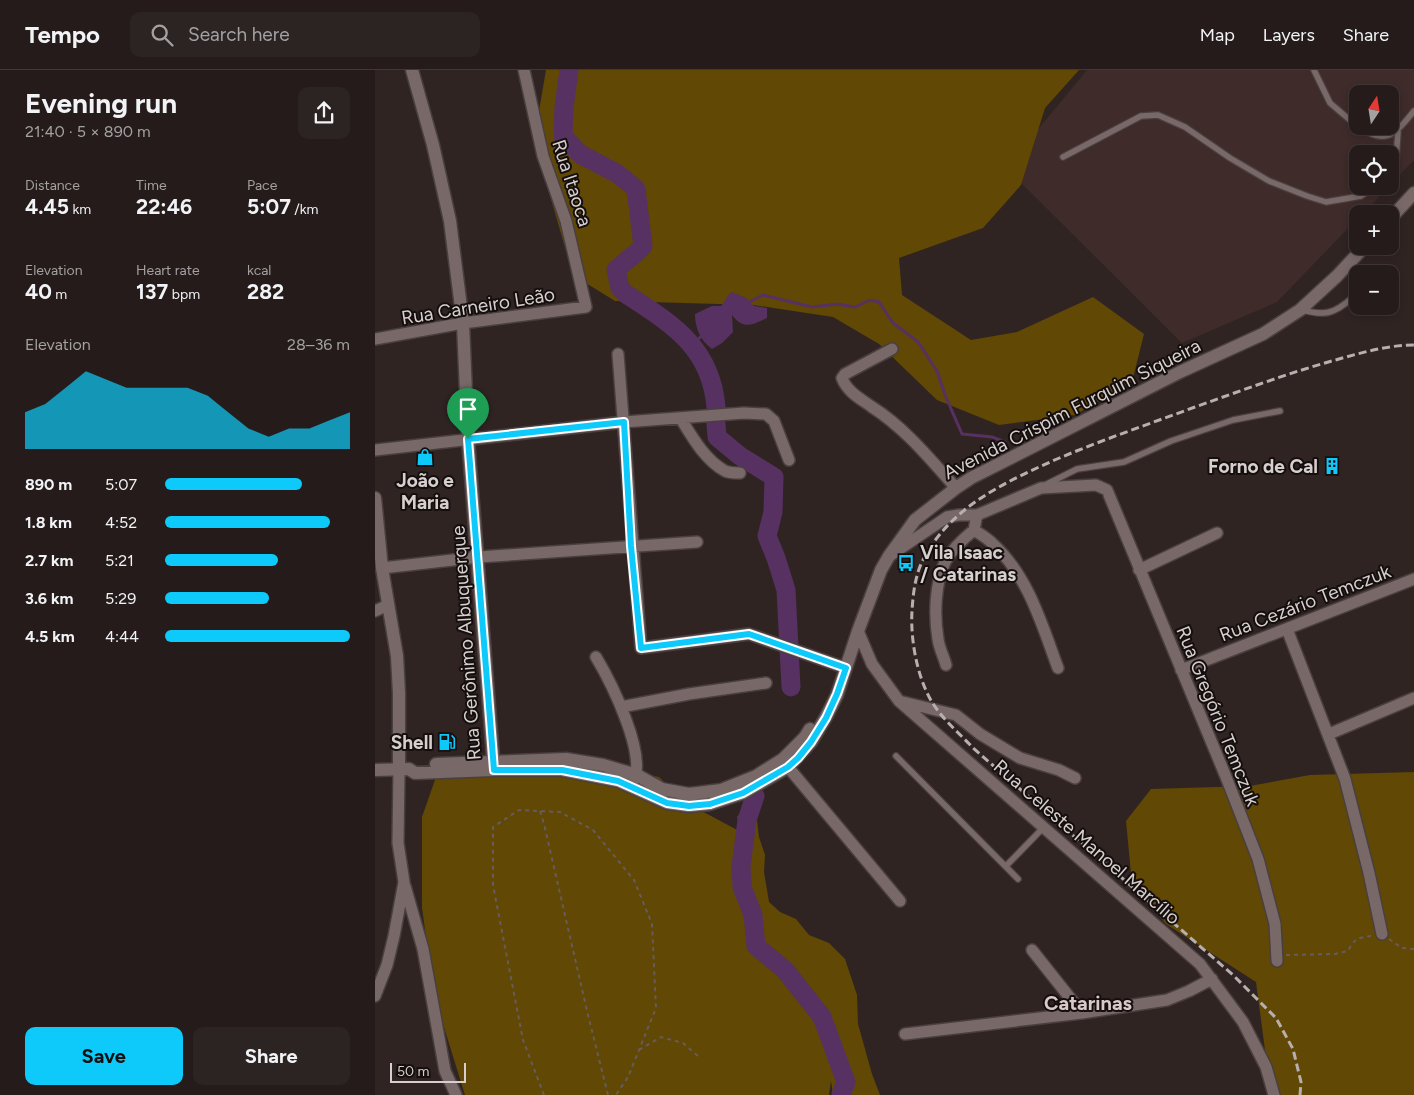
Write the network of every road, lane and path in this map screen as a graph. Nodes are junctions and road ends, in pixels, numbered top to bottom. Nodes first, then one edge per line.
1 (412, 70) edge
2 (524, 70) edge
3 (1314, 70) edge
4 (1414, 112) edge
5 (1349, 119) edge
6 (1399, 130) edge
7 (1063, 157) dead end
8 (1414, 193) edge
9 (1362, 195) edge
10 (1399, 209) edge
11 (1357, 255) edge
12 (1349, 300) edge
13 (586, 308) joint
14 (1300, 310) junction
15 (463, 323) junction
16 (375, 339) edge
17 (892, 348) dead end
18 (618, 354) dead end
19 (1280, 411) dead end
20 (681, 419) junction
21 (624, 422) junction
22 (468, 439) junction
23 (375, 450) edge
24 (789, 460) dead end
25 (740, 473) dead end
26 (956, 488) junction
27 (1041, 488) junction
28 (375, 498) edge
29 (977, 515) junction
30 (974, 530) junction
31 (1217, 533) dead end
32 (697, 542) dead end
33 (631, 546) junction
34 (889, 556) junction
35 (479, 557) junction
36 (382, 568) junction
37 (1139, 570) junction
38 (1413, 581) edge
39 (387, 605) junction
40 (375, 611) edge
41 (1287, 629) junction
42 (858, 631) junction
43 (596, 656) dead end
44 (946, 665) dead end
45 (846, 668) junction
46 (1058, 668) dead end
47 (1181, 670) junction
48 (766, 683) dead end
49 (1414, 698) edge
50 (899, 701) junction
51 (621, 707) junction
52 (831, 708) junction
53 (1329, 734) junction
54 (896, 756) dead end
55 (494, 765) junction
56 (788, 767) junction
57 (375, 770) edge
58 (404, 770) junction
59 (1075, 778) dead end
60 (634, 780) junction
61 (539, 811) junction
62 (1043, 828) junction
63 (1006, 866) junction
64 (1018, 879) dead end
65 (404, 882) junction
66 (900, 901) dead end
67 (1382, 934) junction
68 (1414, 949) edge
69 (1032, 950) dead end
70 (1277, 958) joint
71 (1212, 979) junction
72 (375, 996) edge
73 (1082, 1013) junction
74 (905, 1034) dead end
75 (639, 1050) junction
76 (699, 1057) dead end
77 (456, 1095) edge
78 (544, 1095) edge
79 (608, 1095) edge
80 (616, 1095) edge
81 (1274, 1095) edge

1 - 15 main road, Rua Gerônimo Albuquerque
2 - 13 street, Rua Itaoca
3 - 5 lane
4 - 6 lane
7 - 9 lane
8 - 10 main road
11 - 14 main road, Avenida Crispim Furquim Siqueira
12 - 14 lane
13 - 15 street, Rua Carneiro Leão
14 - 26 main road, Avenida Crispim Furquim Siqueira
15 - 16 street, Rua Carneiro Leão
15 - 22 main road, Rua Gerônimo Albuquerque
17 - 26 street
18 - 21 street
19 - 27 lane
20 - 21 street
20 - 24 street
20 - 25 street
21 - 22 street
21 - 33 street
22 - 23 street
22 - 35 main road, Rua Gerônimo Albuquerque
26 - 34 main road, Avenida Crispim Furquim Siqueira
27 - 29 street
27 - 37 street, Rua Gregório Temczuk
28 - 36 main road
29 - 30 street
29 - 34 street
30 - 44 street
30 - 46 street
31 - 37 street
32 - 33 street
33 - 35 street
33 - 45 street
34 - 42 main road, Avenida Crispim Furquim Siqueira
35 - 36 street
35 - 55 main road, Rua Gerônimo Albuquerque
36 - 39 main road
37 - 47 street, Rua Gregório Temczuk
38 - 41 street, Rua Cezário Temczuk
39 - 40 street
39 - 58 main road
41 - 47 street, Rua Cezário Temczuk
41 - 53 street
42 - 45 main road, Avenida Crispim Furquim Siqueira
42 - 50 street, Rua Celeste Manoel Marcílio
43 - 51 street
45 - 52 main road, Avenida Crispim Furquim Siqueira
47 - 70 street, Rua Gregório Temczuk
48 - 51 street
49 - 53 street
50 - 59 street
50 - 62 street, Rua Celeste Manoel Marcílio
51 - 60 street
52 - 56 main road, Avenida Crispim Furquim Siqueira
52 - 60 main road, Avenida Crispim Furquim Siqueira
53 - 67 street
54 - 63 lane
55 - 58 main road, Avenida Crispim Furquim Siqueira
55 - 60 main road, Avenida Crispim Furquim Siqueira
56 - 60 main road, Avenida Crispim Furquim Siqueira
56 - 66 street
57 - 58 main road, Avenida Crispim Furquim Siqueira
58 - 65 street
61 - 75 path
61 - 78 path
61 - 79 path
62 - 63 lane
62 - 71 street, Rua Celeste Manoel Marcílio
63 - 64 lane
65 - 72 street
65 - 77 street
67 - 68 path
67 - 70 path
69 - 73 street
71 - 73 street
71 - 81 street, Rua Celeste Manoel Marcílio
73 - 74 street
75 - 76 path
75 - 80 path

